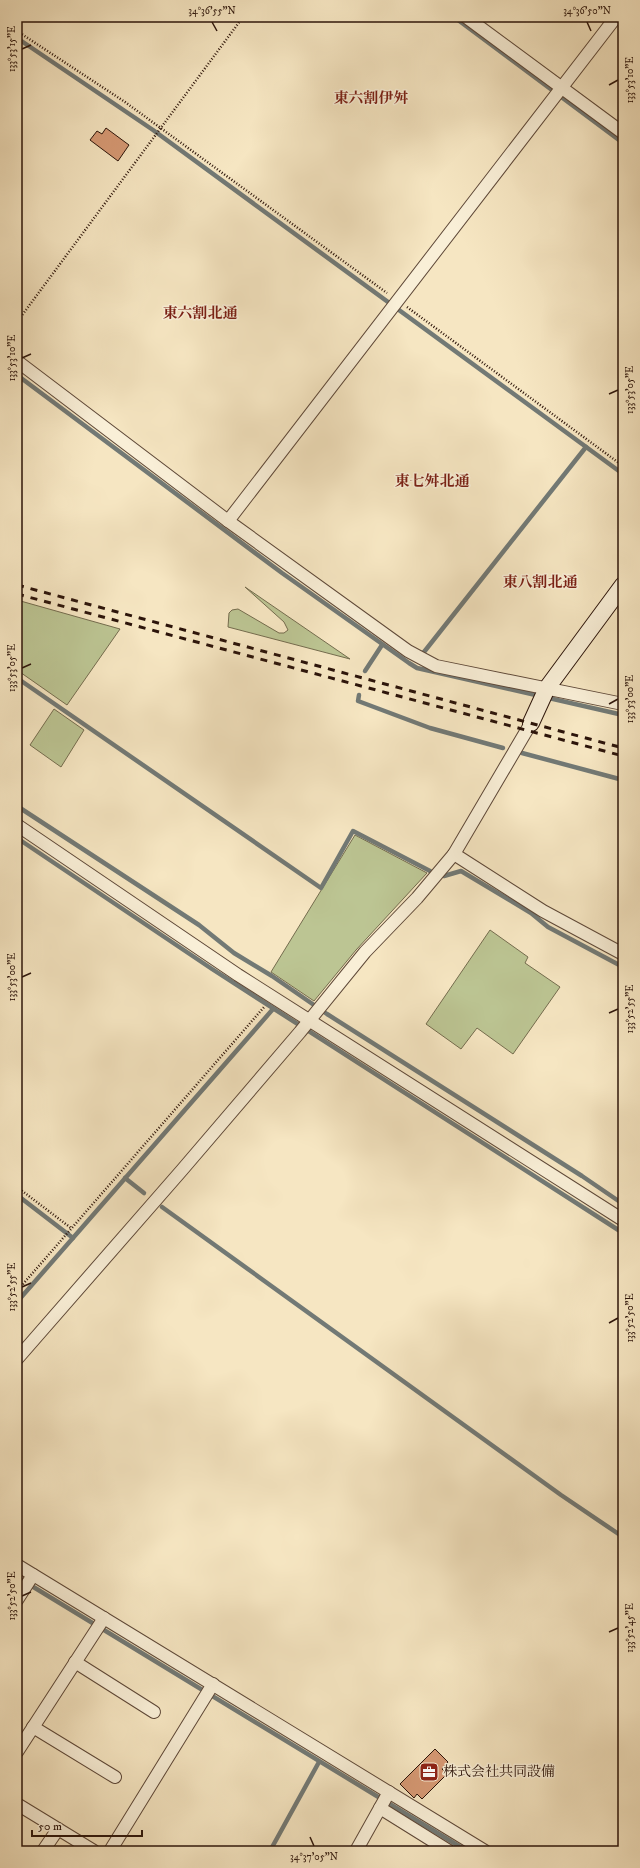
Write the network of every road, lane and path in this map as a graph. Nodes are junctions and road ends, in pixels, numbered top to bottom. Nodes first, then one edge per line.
1 (243, 17) edge
2 (466, 17) edge
3 (616, 17) edge
4 (17, 31) edge
5 (558, 91) junction
6 (160, 129) junction
7 (623, 133) edge
8 (395, 304) junction
9 (17, 322) edge
10 (17, 361) edge
11 (623, 466) edge
12 (228, 521) junction
13 (623, 585) edge
14 (544, 694) junction
15 (623, 704) edge
16 (529, 727) joint
17 (17, 825) edge
18 (454, 854) junction
19 (623, 954) edge
20 (261, 1011) dead end
21 (310, 1019) junction
22 (17, 1187) edge
23 (623, 1220) edge
24 (71, 1228) junction
25 (17, 1291) edge
26 (17, 1359) edge
27 (17, 1565) edge
28 (30, 1581) junction
29 (17, 1600) edge
30 (100, 1624) junction
31 (75, 1662) junction
32 (208, 1690) junction
33 (154, 1712) dead end
34 (33, 1727) junction
35 (17, 1752) edge
36 (115, 1777) dead end
37 (384, 1800) junction
38 (17, 1804) edge
39 (58, 1829) junction
40 (483, 1850) edge
41 (43, 1851) edge
42 (94, 1851) edge
43 (110, 1851) edge
44 (356, 1851) edge
45 (449, 1851) edge

1 - 6 path
2 - 5 street
3 - 5 street
4 - 6 path
5 - 7 street
5 - 8 street
6 - 8 path
6 - 9 path
8 - 11 path
8 - 12 street
10 - 12 street
12 - 14 street
13 - 14 street
14 - 15 street
14 - 16 street
16 - 18 street
17 - 21 street
18 - 19 street
18 - 21 street
20 - 24 path
21 - 23 street
21 - 26 street
22 - 24 path
24 - 25 path
27 - 28 street
28 - 29 street
28 - 30 street
30 - 31 street
30 - 32 street
31 - 33 street
31 - 34 street
32 - 37 street
32 - 43 street
34 - 35 street
34 - 36 street
37 - 40 street
37 - 44 street
37 - 45 street
38 - 39 street
39 - 41 street
39 - 42 street

